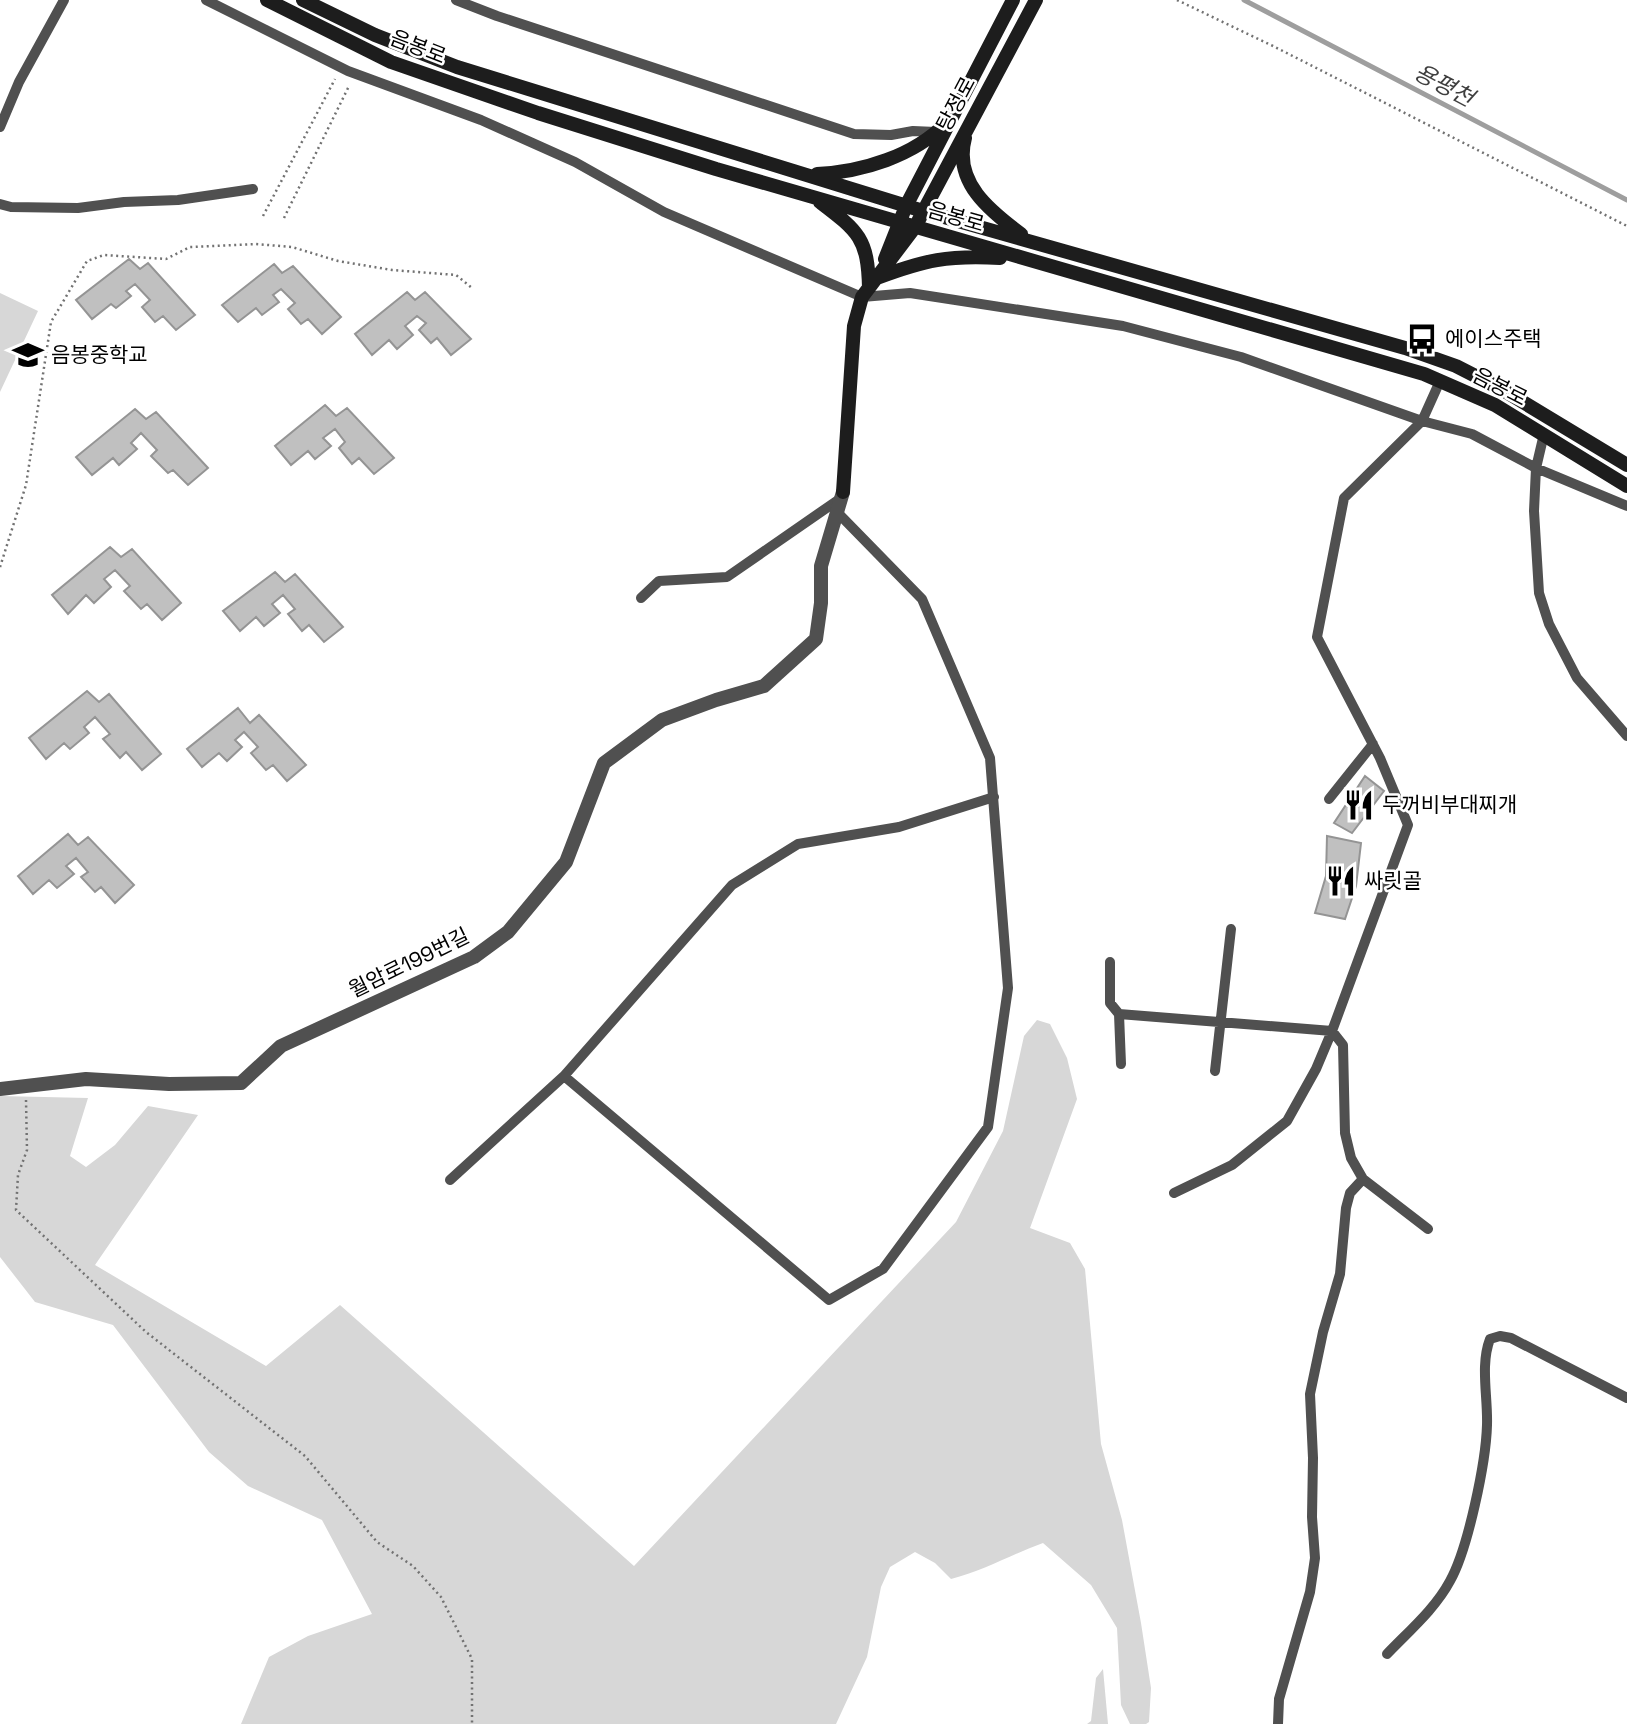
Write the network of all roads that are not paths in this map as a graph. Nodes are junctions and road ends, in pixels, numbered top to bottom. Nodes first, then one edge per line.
1 (64, 0) edge
2 (206, 0) edge
3 (267, 0) edge
4 (303, 0) edge
5 (456, 0) edge
6 (1013, 0) edge
7 (1036, 0) edge
8 (951, 117) junction
9 (972, 119) junction
10 (0, 127) edge
11 (937, 132) junction
12 (808, 175) junction
13 (253, 189) dead end
14 (813, 197) junction
15 (0, 204) edge
16 (906, 206) junction
17 (923, 211) junction
18 (898, 222) junction
19 (915, 227) junction
20 (1027, 240) junction
21 (1028, 259) junction
22 (872, 284) junction
23 (1440, 381) junction
24 (1422, 421) junction
25 (1544, 434) junction
26 (1627, 464) edge
27 (1536, 468) junction
28 (1627, 486) edge
29 (842, 494) junction
30 (1627, 506) edge
31 (837, 512) junction
32 (641, 598) dead end
33 (1627, 736) edge
34 (1373, 744) junction
35 (993, 797) junction
36 (1329, 799) dead end
37 (1231, 929) dead end
38 (1110, 962) dead end
39 (1119, 1014) junction
40 (1222, 1023) junction
41 (1332, 1031) junction
42 (1121, 1063) dead end
43 (1215, 1071) dead end
44 (564, 1076) junction
45 (0, 1089) edge
46 (450, 1180) dead end
47 (1363, 1180) junction
48 (1174, 1193) dead end
49 (1428, 1229) dead end
50 (1627, 1398) edge
51 (1387, 1654) dead end
52 (1278, 1724) edge

1 - 10 lane
2 - 22 lane
3 - 14 main road, 음봉로
4 - 12 main road, 음봉로
5 - 11 lane
6 - 8 main road, 탕정로
7 - 9 main road, 탕정로
8 - 11 main road
8 - 16 main road, 탕정로
9 - 17 main road, 탕정로
9 - 20 main road
11 - 12 main road
12 - 16 main road, 음봉로
13 - 15 lane
14 - 18 main road, 음봉로
14 - 22 main road
16 - 17 main road, 음봉로
16 - 18 main road, 탕정로
17 - 19 main road, 탕정로
17 - 20 main road, 음봉로
18 - 19 main road, 음봉로
18 - 22 main road, 탕정로
19 - 21 main road, 음봉로
19 - 22 main road, 탕정로
20 - 26 main road, 음봉로
21 - 22 main road
21 - 23 main road, 음봉로
22 - 24 lane
22 - 29 main road
23 - 24 lane
23 - 25 main road, 음봉로
24 - 27 lane
24 - 34 lane
25 - 27 lane
25 - 28 main road, 음봉로
27 - 30 lane
27 - 33 lane
29 - 31 street, 월암로199번길
29 - 32 lane
31 - 35 lane
31 - 45 street, 월암로199번길
34 - 36 lane
34 - 41 lane
35 - 44 lane
35 - 44 lane
37 - 40 lane
38 - 39 lane
39 - 40 lane
39 - 42 lane
40 - 41 lane
40 - 43 lane
41 - 47 lane
41 - 48 lane
44 - 46 lane
47 - 49 lane
47 - 52 lane
50 - 51 lane

